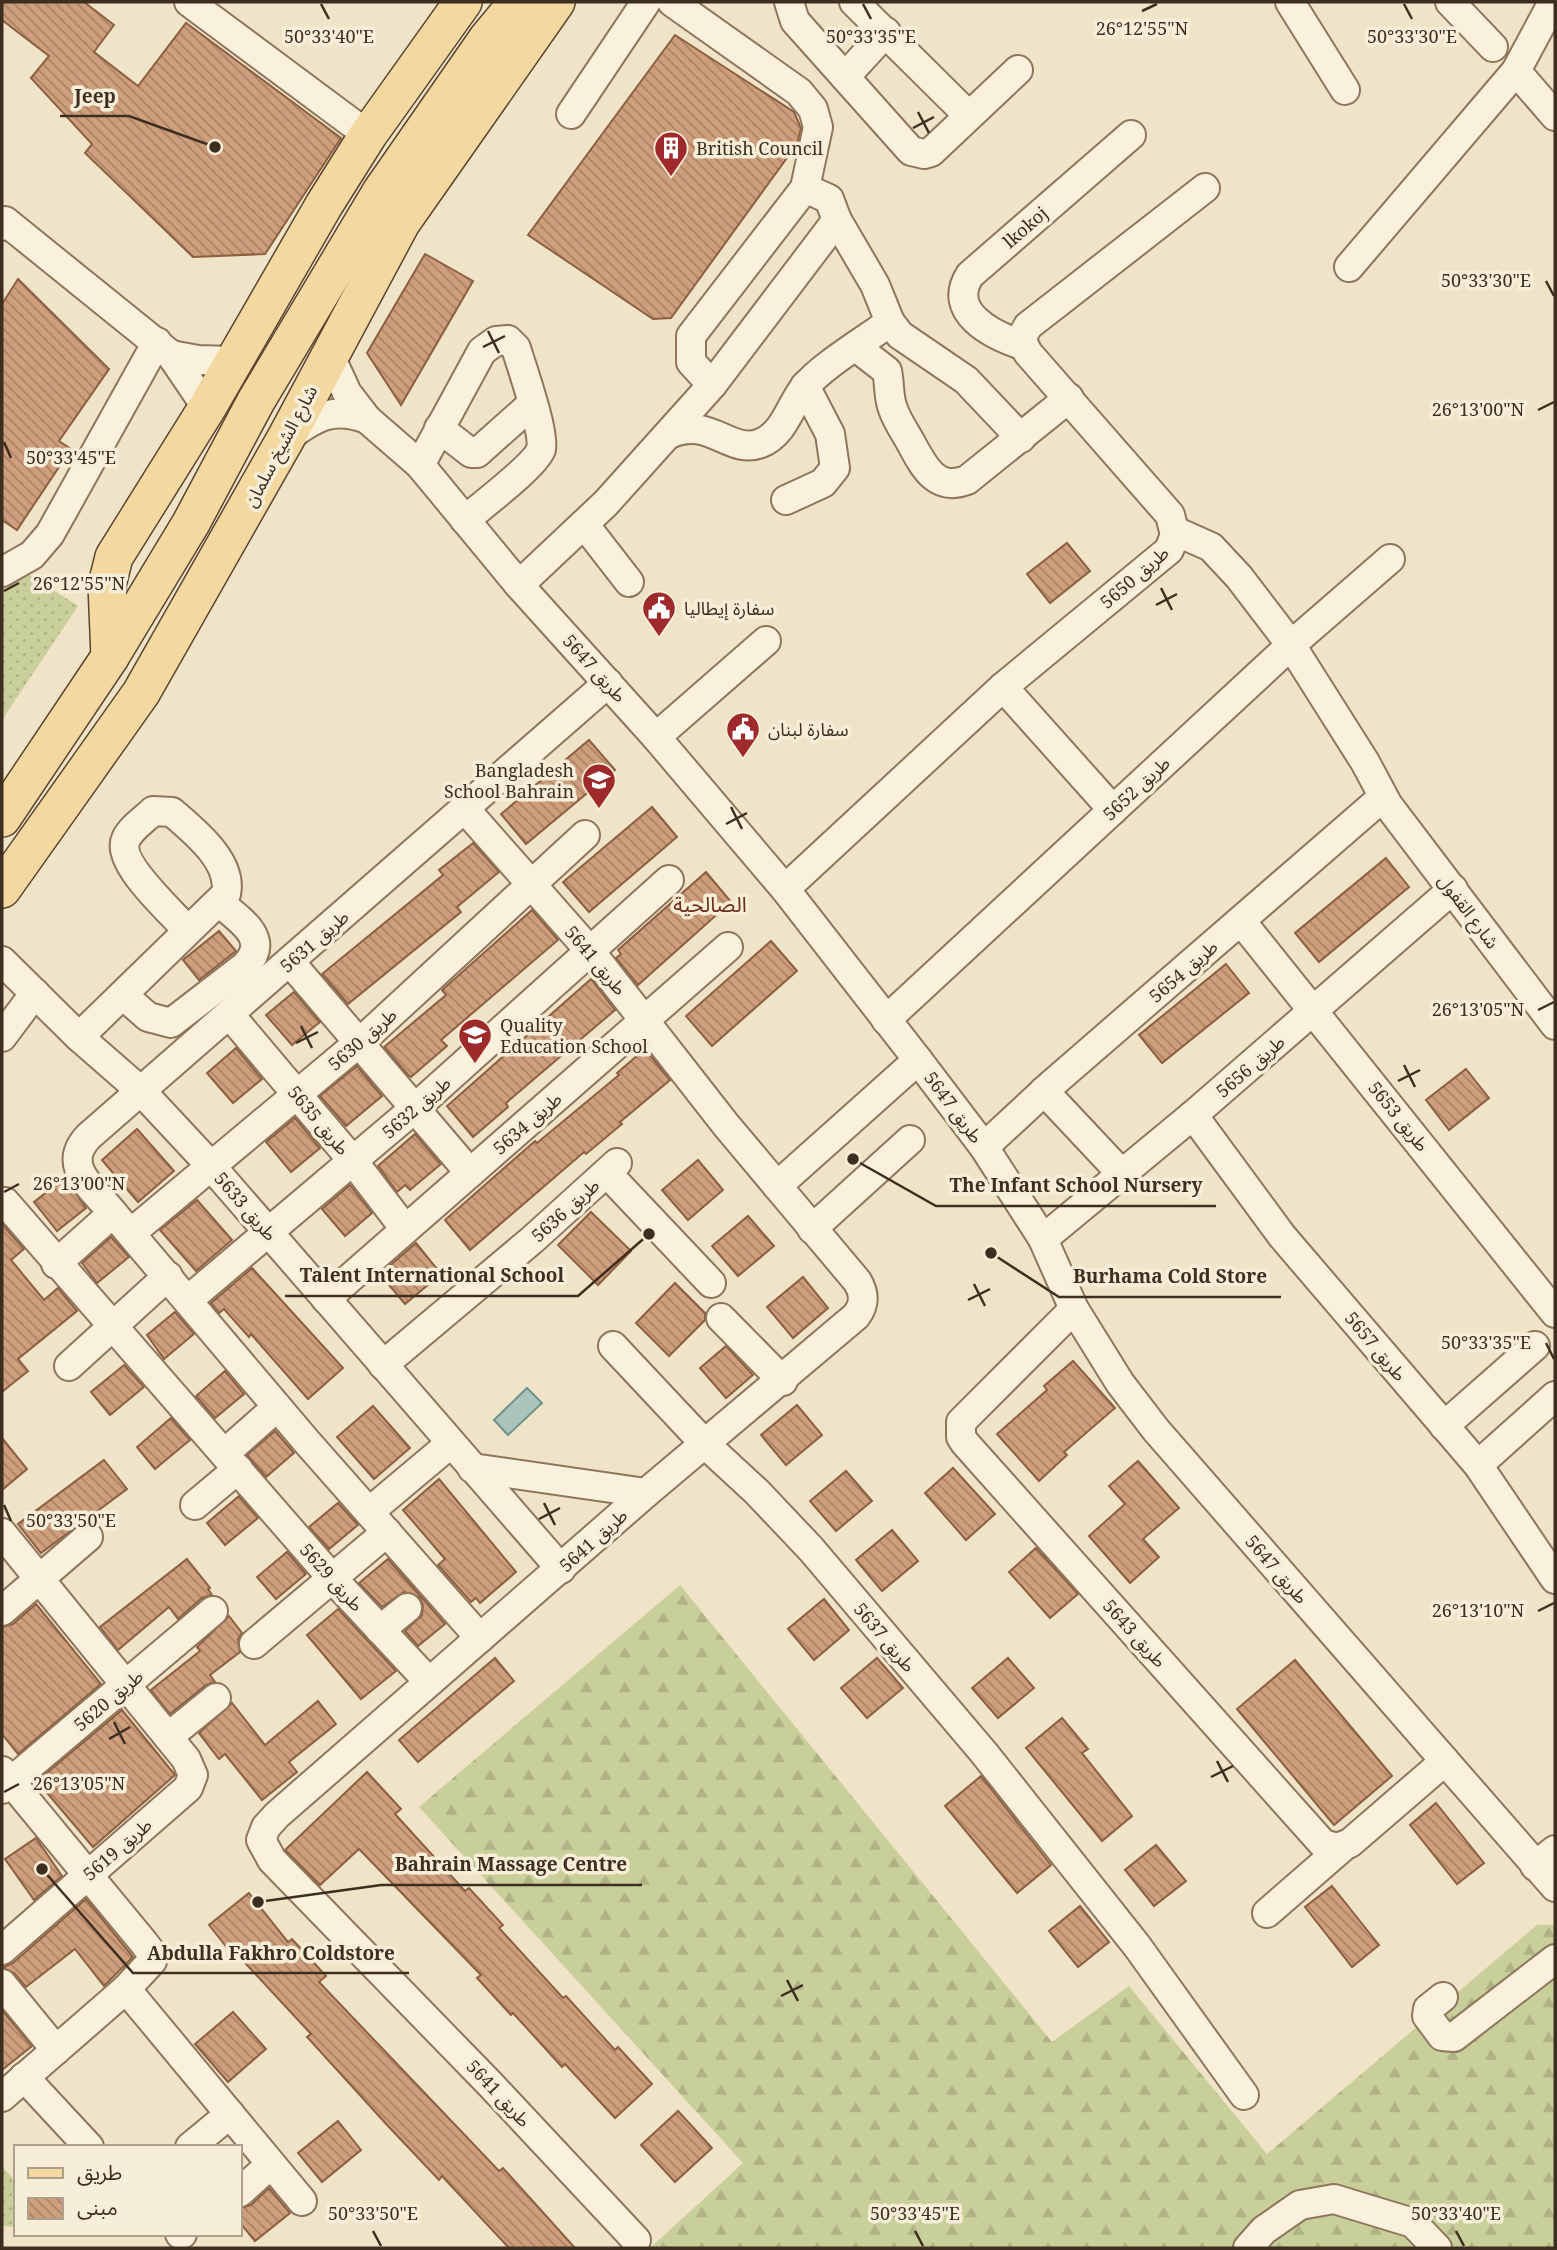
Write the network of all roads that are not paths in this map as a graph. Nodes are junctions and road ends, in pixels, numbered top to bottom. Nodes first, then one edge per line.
1 (189, 2) edge
2 (463, 2) edge
3 (518, 2) edge
4 (556, 2) edge
5 (646, 2) edge
6 (789, 2) edge
7 (853, 2) edge
8 (1290, 2) edge
9 (1450, 2) edge
10 (1553, 2) edge
11 (682, 6) edge
12 (886, 32) junction
13 (1493, 47) dead end
14 (1018, 70) dead end
15 (1516, 71) junction
16 (845, 77) junction
17 (1345, 90) dead end
18 (570, 114) dead end
19 (968, 115) junction
20 (1555, 116) edge
21 (368, 135) junction
22 (1131, 135) dead end
23 (805, 188) junction
24 (1205, 188) dead end
25 (838, 220) junction
26 (3, 221) edge
27 (1349, 267) dead end
28 (890, 322) junction
29 (1022, 345) junction
30 (856, 347) junction
31 (164, 348) junction
32 (330, 356) junction
33 (234, 361) junction
34 (712, 385) junction
35 (805, 386) junction
36 (1069, 398) junction
37 (532, 404) junction
38 (207, 408) junction
39 (367, 419) junction
40 (439, 428) junction
41 (669, 434) junction
42 (286, 438) junction
43 (1021, 438) junction
44 (420, 465) junction
45 (786, 500) dead end
46 (465, 520) junction
47 (584, 524) junction
48 (1175, 531) junction
49 (1390, 559) dead end
50 (2, 572) edge
51 (629, 582) dead end
52 (519, 584) junction
53 (766, 640) dead end
54 (1291, 645) junction
55 (110, 657) junction
56 (608, 682) junction
57 (1003, 687) junction
58 (656, 737) junction
59 (1383, 797) junction
60 (465, 808) junction
61 (1113, 810) junction
62 (2, 818) edge
63 (585, 835) dead end
64 (669, 880) dead end
65 (531, 883) junction
66 (2, 889) edge
67 (785, 889) junction
68 (1453, 889) junction
69 (219, 902) junction
70 (1241, 921) junction
71 (188, 931) junction
72 (728, 947) dead end
73 (590, 951) junction
74 (2, 961) edge
75 (290, 962) junction
76 (35, 993) junction
77 (123, 995) junction
78 (1314, 1010) junction
79 (230, 1014) junction
80 (646, 1019) junction
81 (886, 1020) junction
82 (1555, 1025) edge
83 (2, 1037) edge
84 (79, 1037) junction
85 (358, 1043) junction
86 (918, 1060) junction
87 (1044, 1091) junction
88 (142, 1092) junction
89 (297, 1094) junction
90 (414, 1109) junction
91 (1193, 1115) junction
92 (910, 1140) dead end
93 (984, 1147) junction
94 (354, 1161) junction
95 (211, 1166) junction
96 (470, 1172) junction
97 (1121, 1173) junction
98 (777, 1186) junction
99 (5, 1202) dead end
100 (122, 1223) junction
101 (405, 1229) junction
102 (812, 1229) junction
103 (269, 1231) junction
104 (1043, 1238) junction
105 (56, 1264) junction
106 (168, 1276) junction
107 (712, 1283) dead end
108 (326, 1299) junction
109 (188, 1300) junction
110 (1074, 1309) junction
111 (1555, 1312) edge
112 (721, 1318) dead end
113 (113, 1326) junction
114 (614, 1346) dead end
115 (1535, 1346) dead end
116 (383, 1365) junction
117 (69, 1366) dead end
118 (783, 1381) junction
119 (1555, 1396) edge
120 (277, 1407) junction
121 (1444, 1426) junction
122 (450, 1444) junction
123 (705, 1444) junction
124 (232, 1461) junction
125 (1478, 1465) junction
126 (472, 1468) junction
127 (646, 1493) junction
128 (195, 1505) dead end
129 (378, 1522) junction
130 (2, 1533) edge
131 (88, 1536) dead end
132 (561, 1569) junction
133 (40, 1578) junction
134 (332, 1578) junction
135 (1555, 1579) edge
136 (407, 1608) dead end
137 (2, 1611) edge
138 (213, 1611) dead end
139 (380, 1630) junction
140 (480, 1638) junction
141 (254, 1644) dead end
142 (429, 1682) junction
143 (124, 1687) junction
144 (216, 1698) dead end
145 (168, 1737) junction
146 (1445, 1761) junction
147 (5, 1780) edge
148 (1344, 1846) junction
149 (1545, 1858) edge
150 (87, 1875) junction
151 (1555, 1887) edge
152 (1267, 1913) dead end
153 (2, 1950) edge
154 (1555, 1959) edge
155 (2, 1984) edge
156 (126, 1989) junction
157 (1443, 1997) dead end
158 (56, 2050) junction
159 (24, 2077) junction
160 (1244, 2095) dead end
161 (2, 2097) edge
162 (230, 2114) junction
163 (87, 2145) edge
164 (192, 2145) edge
165 (271, 2164) junction
166 (242, 2190) edge
167 (302, 2201) dead end
168 (636, 2239) dead end
169 (1248, 2248) edge
170 (1437, 2248) edge

1 - 21 street
2 - 21 main road
3 - 55 main road
4 - 32 main road, شارع الشيخ سلمان
5 - 18 street
6 - 16 street
7 - 12 street
8 - 17 street
9 - 13 street
10 - 15 street
11 - 23 street
12 - 16 street
12 - 19 street
14 - 19 street
15 - 20 street
15 - 27 street
16 - 19 street
21 - 33 main road
22 - 29 street, lkokoj
23 - 25 street
23 - 34 street
24 - 29 street
25 - 28 street
25 - 34 street
26 - 31 street
28 - 30 street
28 - 43 street
29 - 36 street, طريق 5650
30 - 35 street
30 - 43 street
31 - 33 street
31 - 38 street
31 - 50 street
32 - 39 street, طريق 5647
32 - 42 main road, شارع الشيخ سلمان
33 - 38 main road
34 - 41 street
35 - 41 street
35 - 45 street
36 - 43 street
36 - 48 street, طريق 5650
37 - 40 street
37 - 40 street
37 - 46 street
38 - 55 main road
39 - 42 street, طريق 5647
39 - 44 street, طريق 5647
40 - 44 street
41 - 47 street
42 - 66 main road, شارع الشيخ سلمان
44 - 46 street, طريق 5647
46 - 52 street, طريق 5647
47 - 51 street
47 - 52 street
48 - 54 street, شارع القفول
48 - 57 street, طريق 5650
49 - 54 street, طريق 5652
52 - 56 street, طريق 5647
53 - 58 street
54 - 59 street, شارع القفول
54 - 61 street, طريق 5652
55 - 62 main road
56 - 58 street, طريق 5647
56 - 60 street, طريق 5631
57 - 61 street
57 - 67 street, طريق 5650
58 - 67 street, طريق 5647
59 - 68 street, شارع القفول
59 - 70 street, طريق 5654
60 - 65 street, طريق 5641
60 - 75 street, طريق 5631
61 - 81 street, طريق 5652
63 - 65 street, طريق 5630
64 - 73 street, طريق 5632
65 - 73 street, طريق 5641
65 - 85 street, طريق 5630
67 - 81 street, طريق 5647
68 - 78 street, طريق 5656
68 - 82 street, شارع القفول
69 - 71 street
69 - 71 street
69 - 77 street
70 - 78 street, طريق 5653
70 - 87 street, طريق 5654
71 - 77 street
72 - 80 street, طريق 5634
73 - 80 street, طريق 5641
73 - 90 street, طريق 5632
74 - 76 street, طريق 5633
75 - 79 street, طريق 5631
75 - 85 street
76 - 83 street
76 - 84 street, طريق 5633
77 - 84 street
78 - 91 street, طريق 5656
78 - 111 street, طريق 5653
79 - 88 street, طريق 5631
79 - 89 street, طريق 5635
80 - 96 street, طريق 5634
80 - 98 street, طريق 5641
81 - 86 street, طريق 5647
84 - 88 street, طريق 5633
85 - 89 street, طريق 5630
85 - 90 street
86 - 93 street, طريق 5647
86 - 98 street
87 - 93 street, طريق 5654
87 - 97 street
88 - 95 street, طريق 5633
88 - 100 street, طريق 5631
89 - 94 street, طريق 5635
89 - 95 street, طريق 5630
90 - 94 street, طريق 5632
90 - 96 street
91 - 97 street, طريق 5656
91 - 121 street, طريق 5657
92 - 102 street
93 - 104 street, طريق 5647
94 - 101 street, طريق 5635
94 - 103 street, طريق 5632
95 - 100 street, طريق 5630
95 - 103 street, طريق 5633
96 - 101 street, طريق 5634
97 - 104 street, طريق 5656
98 - 102 street, طريق 5641
99 - 105 street, طريق 5629
100 - 105 street
100 - 106 street, طريق 5631
101 - 108 street, طريق 5634
102 - 118 street, طريق 5641
103 - 108 street, طريق 5633
103 - 109 street, طريق 5632
104 - 110 street, طريق 5647
105 - 113 street, طريق 5629
106 - 109 street, طريق 5631
106 - 113 street
107 - 116 street, طريق 5636
108 - 116 street, طريق 5633
109 - 120 street, طريق 5631
110 - 146 street, طريق 5647
110 - 148 street, طريق 5643
112 - 118 street
113 - 117 street
113 - 124 street, طريق 5629
114 - 123 street, طريق 5637
115 - 121 street
116 - 122 street, طريق 5633
118 - 123 street, طريق 5641
119 - 125 street
120 - 124 street
120 - 129 street, طريق 5631
121 - 125 street, طريق 5657
122 - 126 street, طريق 5633
122 - 129 street
123 - 127 street, طريق 5641
123 - 160 street, طريق 5637
124 - 128 street
124 - 134 street, طريق 5629
125 - 135 street, طريق 5657
126 - 127 street
126 - 132 street, طريق 5633
127 - 132 street, طريق 5641
129 - 134 street
129 - 140 street, طريق 5631
130 - 133 street, طريق 5619
131 - 133 street
132 - 140 street, طريق 5641
133 - 137 street
133 - 143 street, طريق 5619
134 - 139 street, طريق 5629
134 - 141 street
136 - 139 street
138 - 143 street, طريق 5620
139 - 142 street, طريق 5629
140 - 142 street, طريق 5641
142 - 168 street, طريق 5641
143 - 145 street, طريق 5619
143 - 147 street, طريق 5620
144 - 145 street
145 - 150 street, طريق 5619
146 - 148 street
146 - 149 street, طريق 5647
147 - 150 street
148 - 152 street
149 - 151 street, طريق 5647
150 - 153 street, طريق 5619
150 - 156 street
154 - 157 street
155 - 158 street
156 - 158 street
156 - 162 street
158 - 159 street
159 - 161 street
159 - 163 street
162 - 164 street
162 - 165 street
165 - 166 street
165 - 167 street
169 - 170 street

